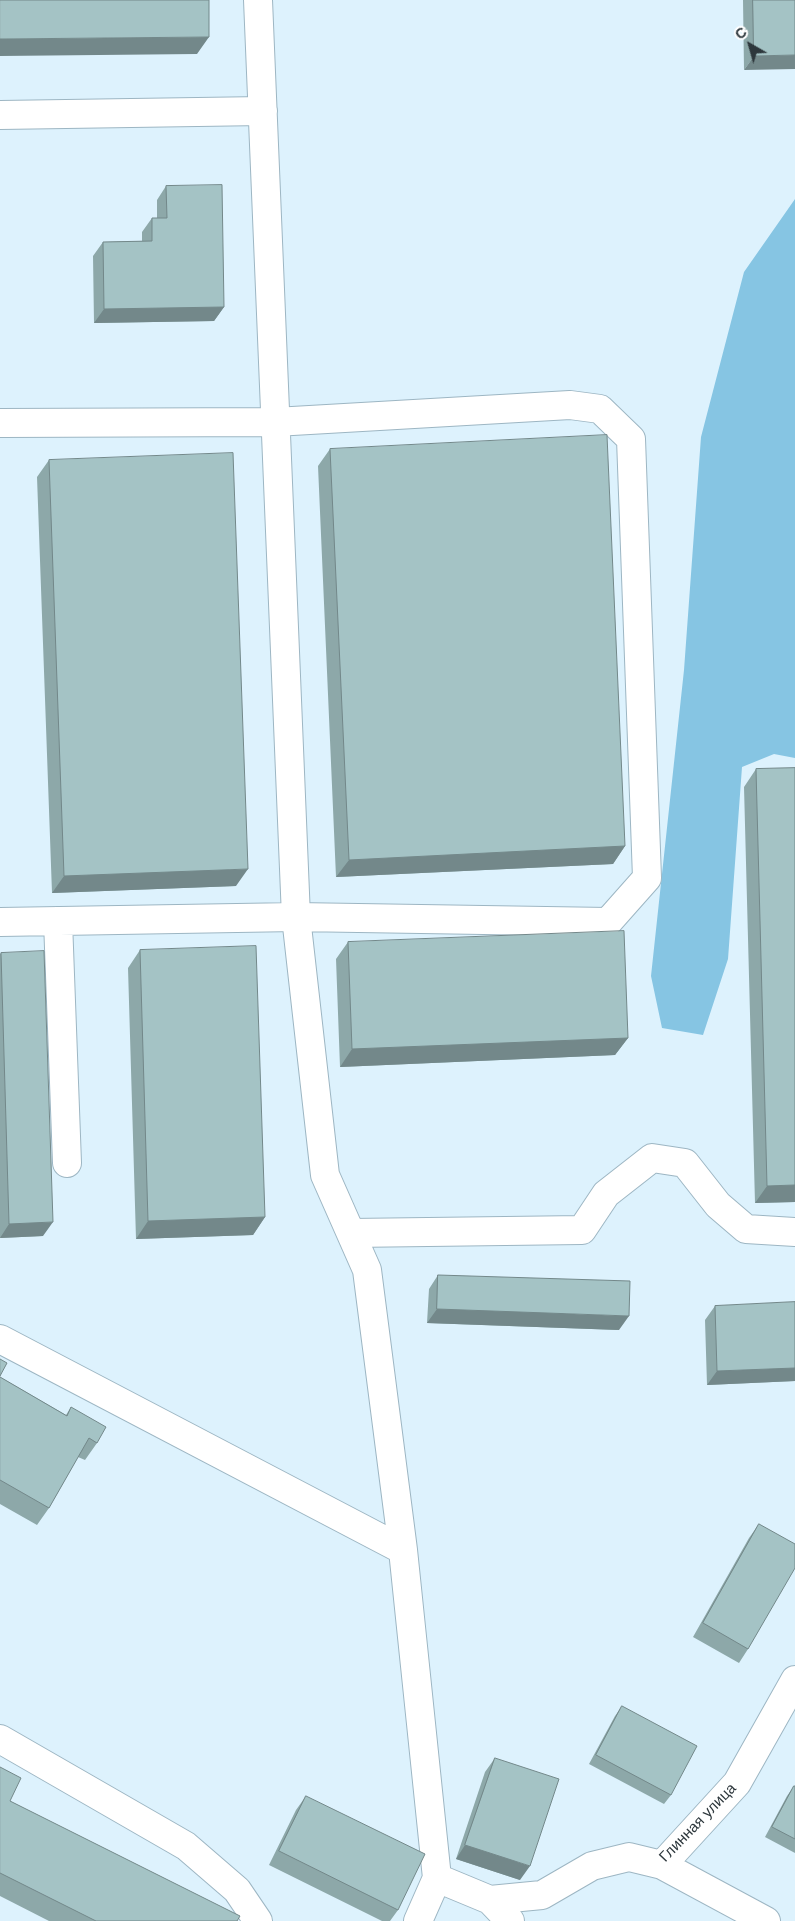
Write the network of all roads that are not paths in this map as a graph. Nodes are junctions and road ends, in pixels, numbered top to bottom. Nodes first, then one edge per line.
1 (258, 0) edge
2 (263, 111) junction
3 (0, 115) edge
4 (275, 422) junction
5 (0, 423) edge
6 (296, 917) junction
7 (58, 921) junction
8 (0, 922) edge
9 (67, 1163) dead end
10 (795, 1232) edge
11 (351, 1233) junction
12 (0, 1339) edge
13 (403, 1550) junction
14 (795, 1680) edge
15 (0, 1739) edge
16 (662, 1866) junction
17 (438, 1878) junction
18 (490, 1900) junction
19 (258, 1921) edge
20 (418, 1921) edge
21 (510, 1921) edge
22 (766, 1921) edge

1 - 2 street
2 - 3 street
2 - 4 street
4 - 5 street
4 - 6 street
4 - 6 street
6 - 7 street
6 - 11 street
7 - 8 street
7 - 9 street
10 - 11 street
11 - 13 street
12 - 13 street
13 - 17 street
14 - 16 street, Глинная улица
15 - 19 street
16 - 18 street, Глинная улица
16 - 22 street
17 - 18 street, Глинная улица
17 - 20 street
18 - 21 street

